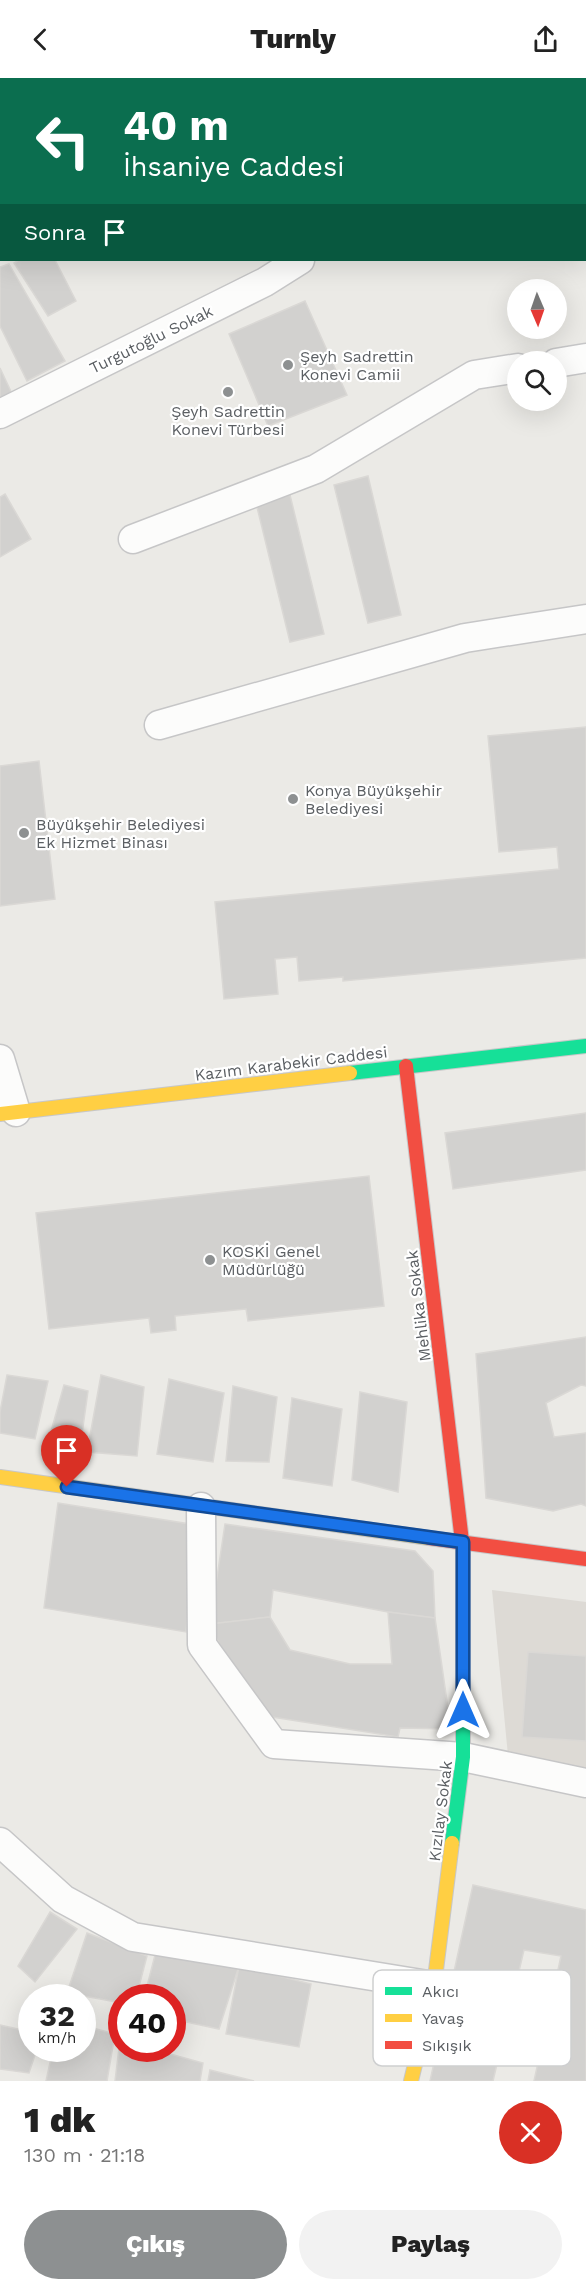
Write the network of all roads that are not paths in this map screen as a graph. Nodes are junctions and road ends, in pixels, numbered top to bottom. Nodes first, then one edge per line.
1 (296, 261) edge
2 (260, 271) edge
3 (586, 358) edge
4 (567, 361) edge
5 (507, 370) edge
6 (0, 414) edge
7 (133, 538) dead end
8 (586, 619) edge
9 (159, 725) dead end
10 (586, 1046) edge
11 (0, 1059) edge
12 (406, 1066) junction
13 (8, 1113) edge
14 (0, 1478) edge
15 (201, 1507) junction
16 (463, 1542) junction
17 (586, 1559) edge
18 (463, 1757) junction
19 (586, 1784) edge
20 (0, 1842) edge
21 (436, 1970) edge
22 (373, 1976) edge
23 (415, 2066) edge
24 (411, 2081) edge

1 - 2 street, Turgutoğlu Sokak
2 - 6 street, Turgutoğlu Sokak
3 - 4 street
5 - 7 street
8 - 9 street
10 - 12 street, Kazım Karabekir Caddesi
11 - 13 street
12 - 13 street, Kazım Karabekir Caddesi
12 - 16 street, Mehlika Sokak
14 - 15 street
15 - 16 street
15 - 18 street
16 - 17 street
16 - 18 street, Kızılay Sokak
18 - 19 street
18 - 21 street, Kızılay Sokak
20 - 22 street
23 - 24 street, Kızılay Sokak

